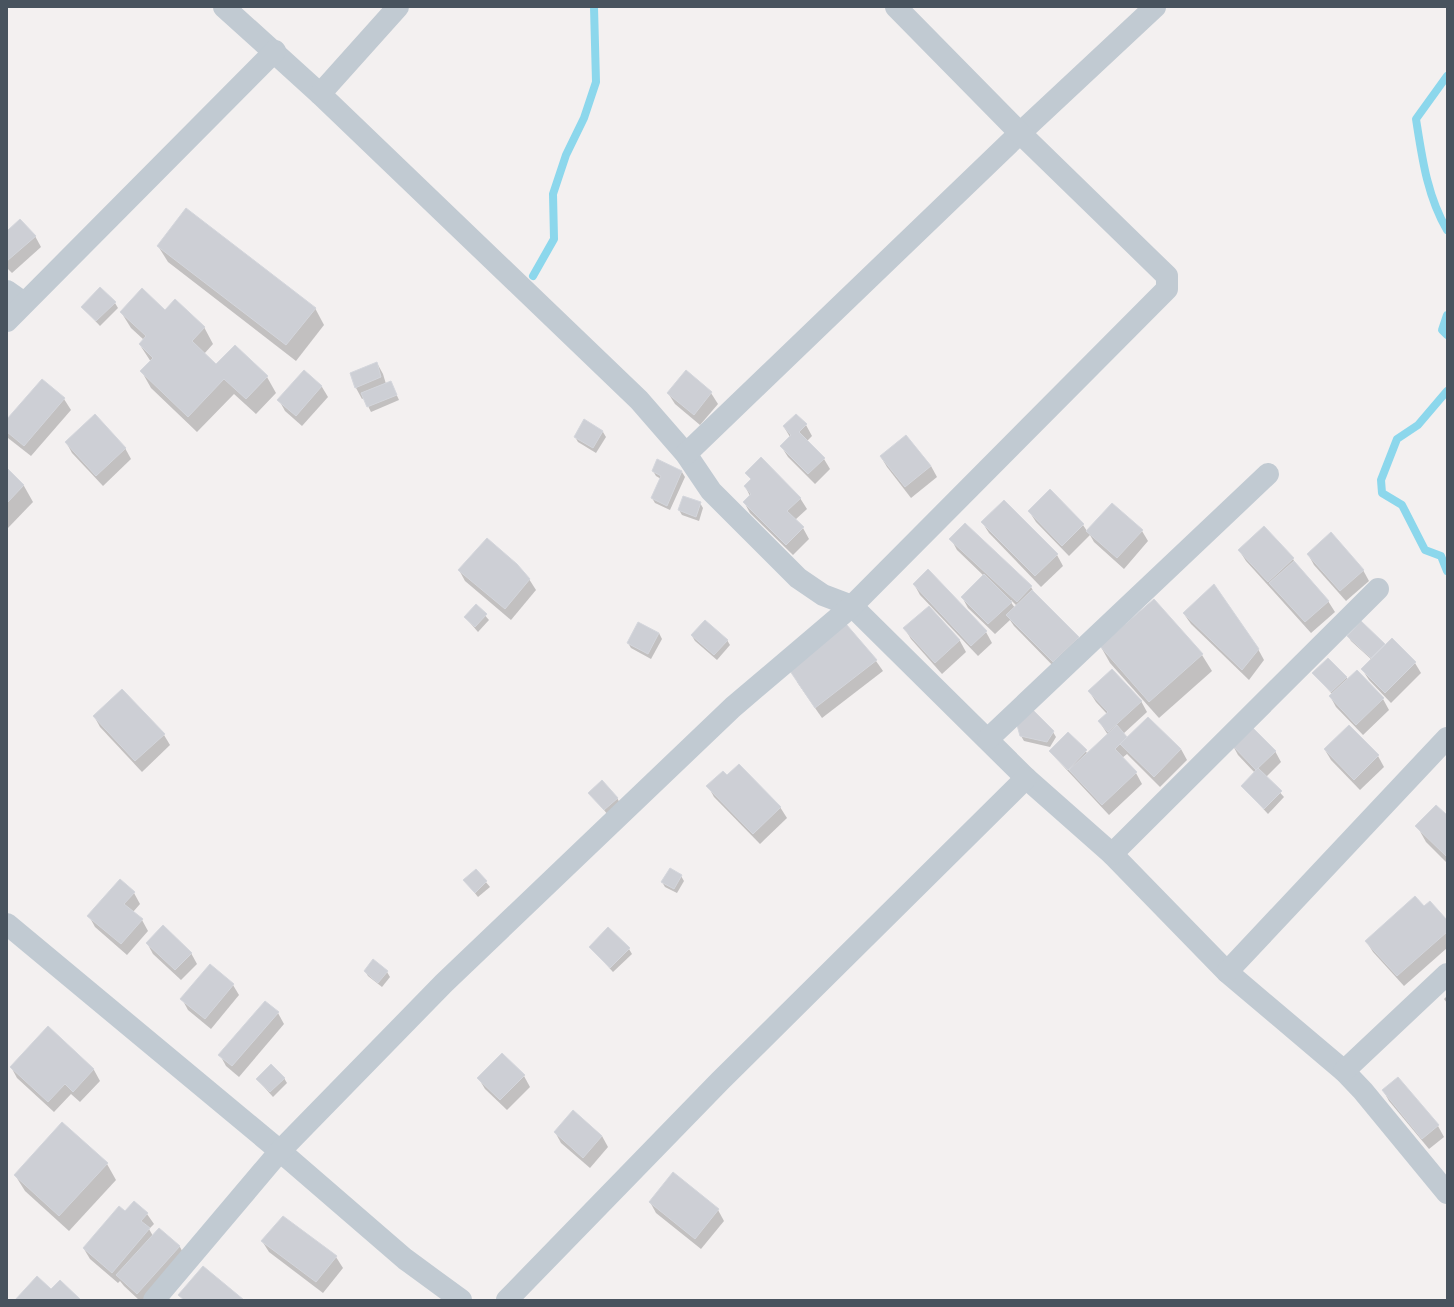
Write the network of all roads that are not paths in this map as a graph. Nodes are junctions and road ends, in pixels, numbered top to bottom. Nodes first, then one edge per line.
1 (224, 7) edge
2 (398, 7) edge
3 (896, 7) edge
4 (1155, 7) edge
5 (275, 51) junction
6 (320, 94) junction
7 (1020, 133) junction
8 (7, 291) edge
9 (24, 304) junction
10 (7, 321) edge
11 (686, 454) junction
12 (1268, 474) dead end
13 (1378, 589) dead end
14 (852, 606) junction
15 (1447, 738) edge
16 (988, 739) junction
17 (1026, 778) junction
18 (1112, 854) junction
19 (7, 924) edge
20 (1227, 972) junction
21 (1447, 974) edge
22 (1344, 1071) junction
23 (280, 1152) junction
24 (1447, 1193) edge
25 (154, 1300) edge
26 (461, 1300) edge
27 (507, 1300) edge

1 - 5 street
2 - 6 street
3 - 7 street
4 - 7 street
5 - 6 street
5 - 9 street
6 - 11 street
7 - 11 street
7 - 14 street
8 - 9 street
9 - 10 street
11 - 14 street
12 - 16 street
13 - 18 street
14 - 16 street
14 - 23 street
15 - 20 street
16 - 17 street
17 - 18 street
17 - 27 street
18 - 20 street
19 - 23 street
20 - 22 street
21 - 22 street
22 - 24 street
23 - 25 street
23 - 26 street

